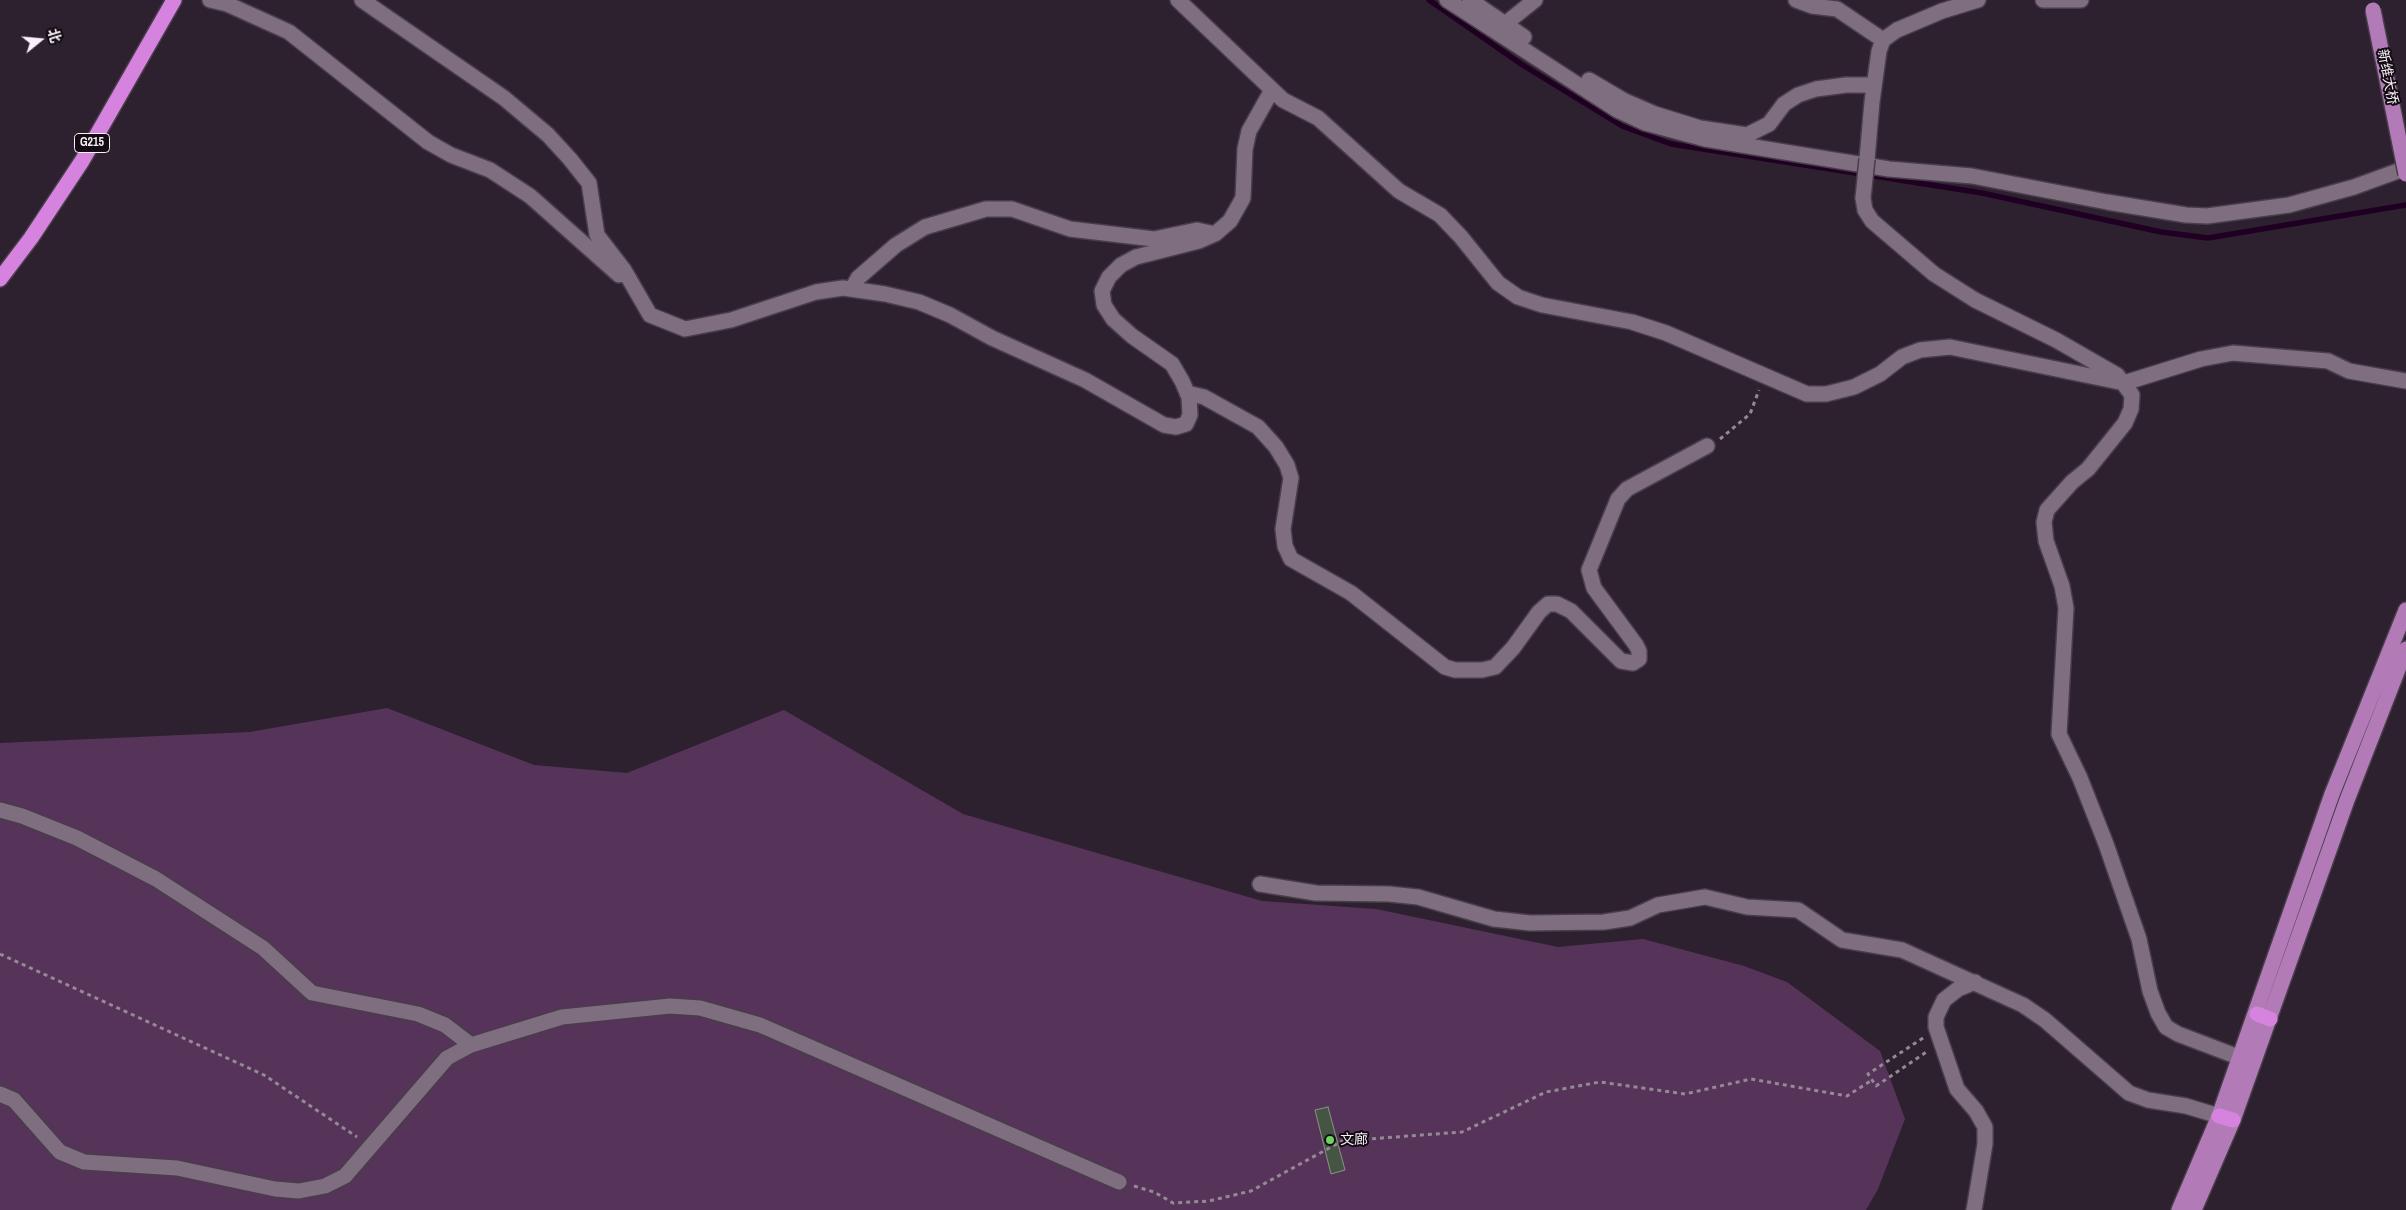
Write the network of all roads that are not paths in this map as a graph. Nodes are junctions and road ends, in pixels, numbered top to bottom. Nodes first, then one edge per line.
1 (174, 0) edge
2 (210, 0) edge
3 (362, 0) edge
4 (1178, 0) edge
5 (1447, 0) edge
6 (1470, 0) edge
7 (1535, 0) edge
8 (1796, 0) edge
9 (1978, 0) edge
10 (2042, 0) edge
11 (2081, 0) edge
12 (2372, 5) edge
13 (1505, 24) junction
14 (1883, 40) junction
15 (1874, 86) junction
16 (1272, 90) junction
17 (2406, 168) edge
18 (2406, 174) edge
19 (1215, 234) junction
20 (0, 279) edge
21 (852, 289) junction
22 (639, 293) junction
23 (2406, 381) edge
24 (2124, 383) junction
25 (1187, 393) junction
26 (1707, 446) road end
27 (2406, 610) edge
28 (2406, 649) edge
29 (0, 810) edge
30 (1260, 884) dead end
31 (1975, 982) junction
32 (2263, 1016) junction
33 (472, 1045) junction
34 (2241, 1058) junction
35 (0, 1094) edge
36 (2226, 1118) junction
37 (1119, 1182) road end
38 (1974, 1210) edge
39 (2179, 1210) edge
40 (2194, 1210) edge

1 - 20 highway, G215
2 - 22 street
3 - 22 street
4 - 16 street
5 - 17 street
6 - 13 street
7 - 13 street
8 - 14 street
9 - 14 street
10 - 11 street
12 - 18 main road, 新维大桥, bridge
13 - 15 street
14 - 15 street
15 - 24 street, bridge
16 - 19 street
16 - 24 street
19 - 21 street
19 - 25 street
21 - 22 street
21 - 25 street
23 - 24 street
24 - 34 street
25 - 26 street
27 - 32 main road
28 - 32 main road
29 - 33 street
30 - 31 street
31 - 36 street
31 - 38 street
32 - 34 main road
32 - 36 main road
33 - 35 street
33 - 37 street
34 - 36 main road
36 - 39 main road
36 - 40 main road

